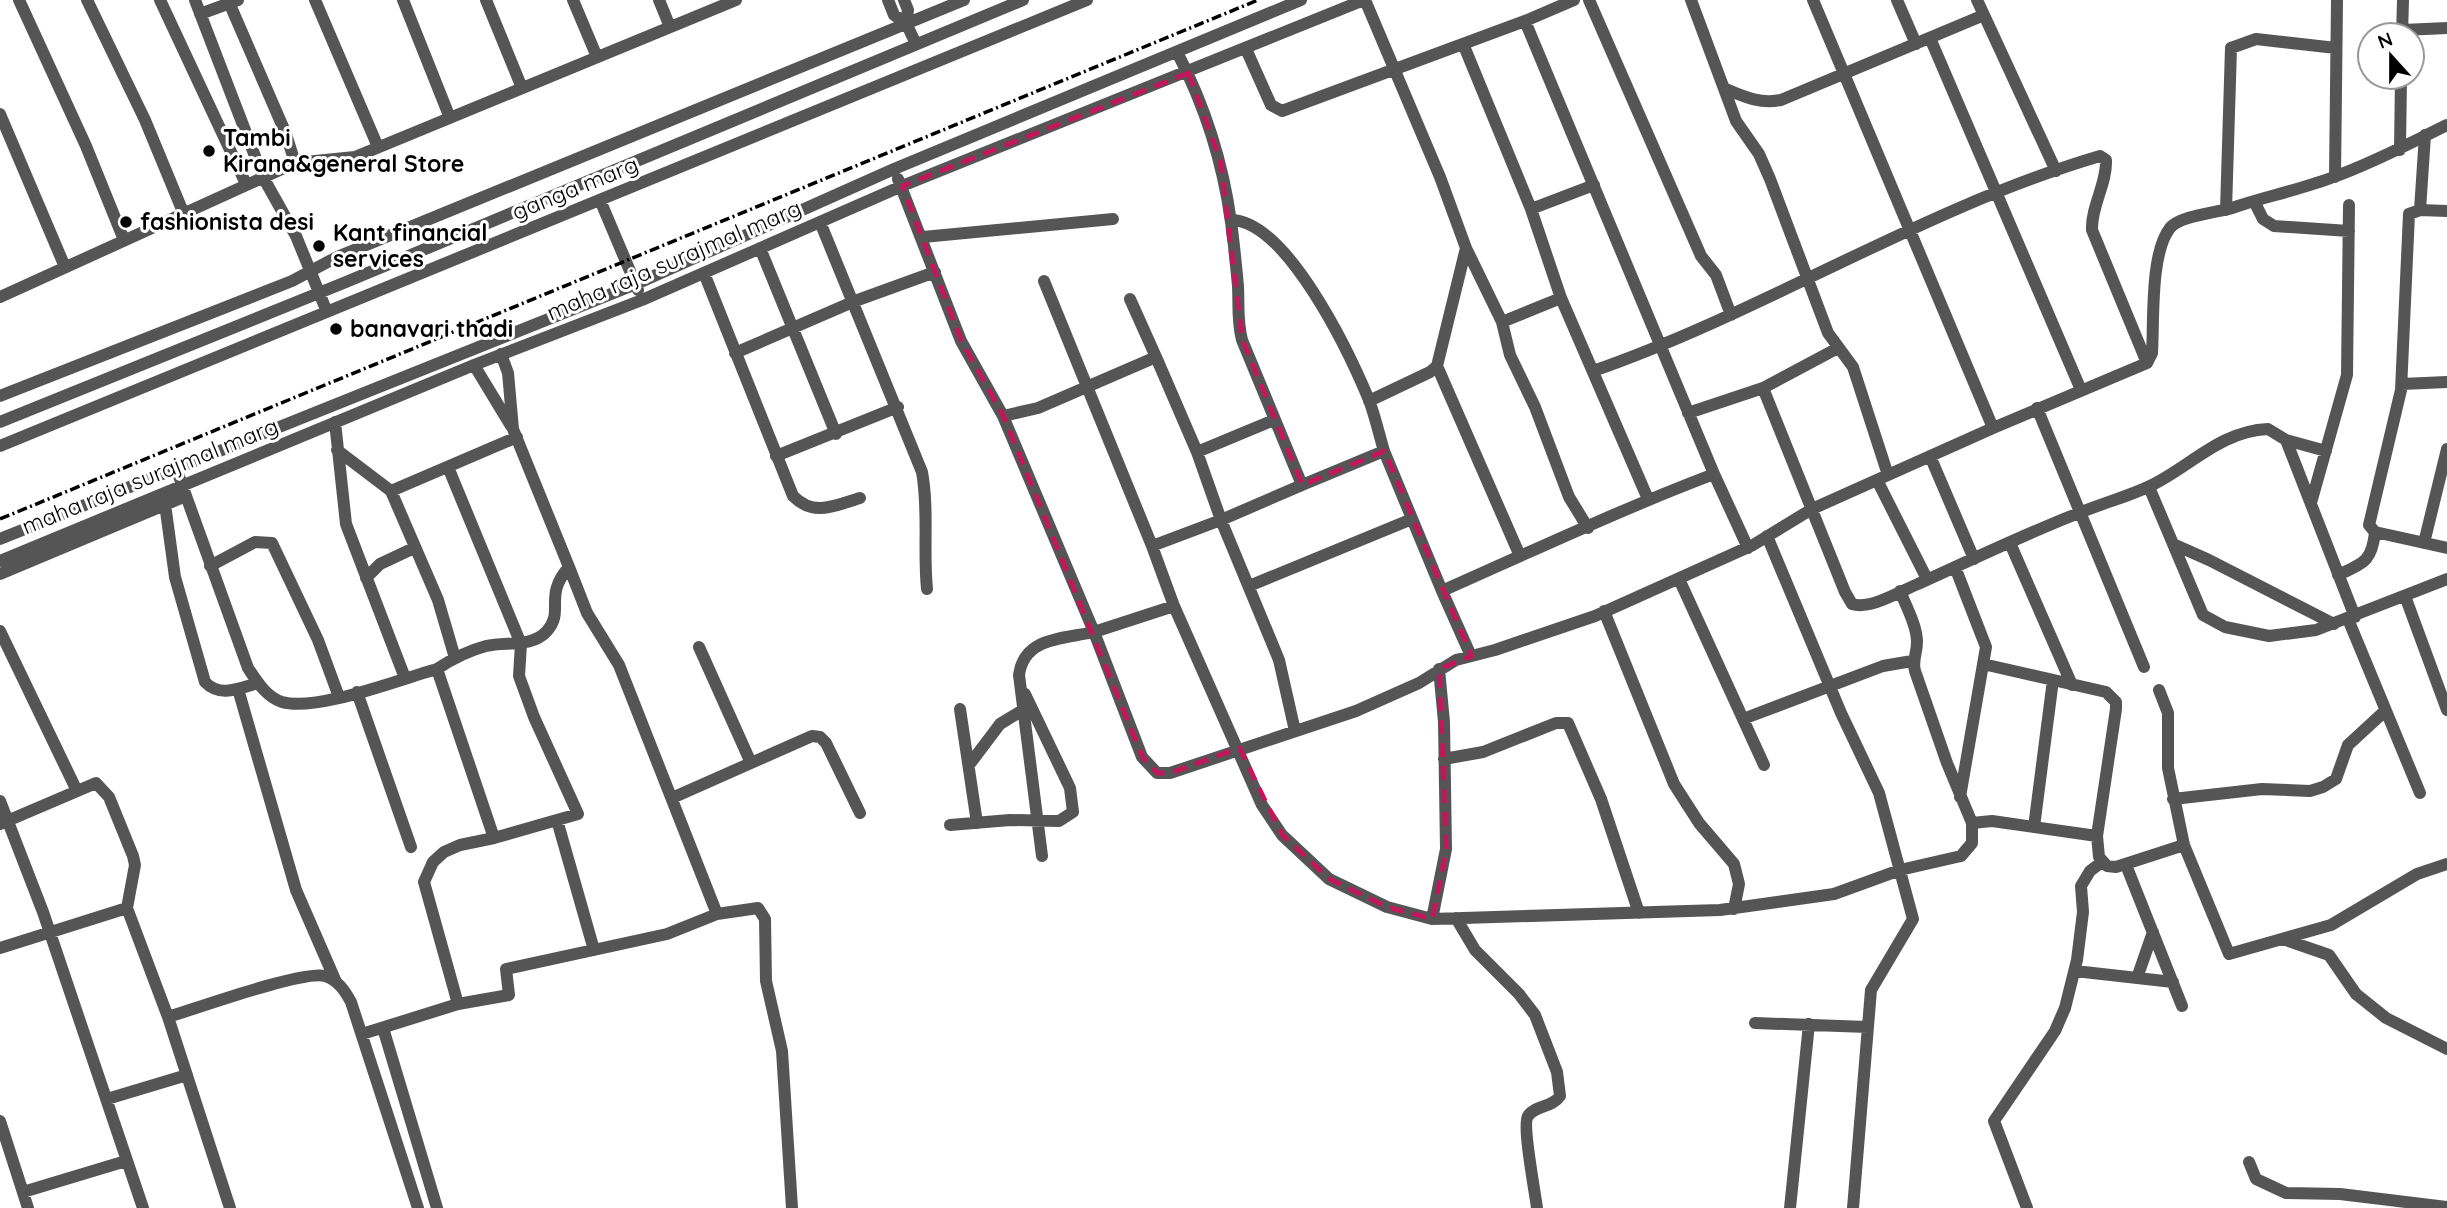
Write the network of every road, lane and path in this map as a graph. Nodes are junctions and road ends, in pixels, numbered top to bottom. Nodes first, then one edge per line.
1 (19, 0) edge
2 (87, 0) edge
3 (160, 0) edge
4 (195, 0) edge
5 (315, 0) edge
6 (402, 0) edge
7 (486, 0) edge
8 (573, 0) edge
9 (659, 0) edge
10 (736, 0) edge
11 (888, 0) edge
12 (904, 0) edge
13 (964, 0) edge
14 (1023, 0) edge
15 (1087, 0) edge
16 (1301, 0) edge
17 (1364, 0) edge
18 (1574, 0) edge
19 (1589, 0) edge
20 (1691, 0) edge
21 (1813, 0) edge
22 (1897, 0) edge
23 (1977, 0) edge
24 (2337, 0) edge
25 (2403, 0) edge
26 (232, 1) edge
27 (1555, 4) edge
28 (200, 13) junction
29 (1984, 15) junction
30 (1525, 21) junction
31 (2402, 21) edge
32 (906, 23) junction
33 (670, 27) junction
34 (2447, 28) edge
35 (2426, 30) edge
36 (1930, 38) junction
37 (916, 44) junction
38 (1916, 44) junction
39 (1464, 46) junction
40 (2336, 48) junction
41 (1246, 49) junction
42 (1177, 52) junction
43 (597, 57) junction
44 (1396, 71) junction
45 (1843, 72) junction
46 (1188, 73) junction
47 (522, 88) junction
48 (1726, 89) junction
49 (2401, 91) edge
50 (0, 114) edge
51 (450, 118) junction
52 (2447, 125) edge
53 (2425, 135) junction
54 (378, 147) junction
55 (2400, 150) junction
56 (295, 163) junction
57 (894, 169) junction
58 (2056, 171) junction
59 (263, 177) junction
60 (2335, 177) junction
61 (246, 184) junction
62 (1594, 185) junction
63 (902, 186) junction
64 (1996, 194) junction
65 (600, 200) junction
66 (2255, 201) junction
67 (2349, 205) dead end
68 (1531, 209) junction
69 (2225, 210) junction
70 (2420, 210) junction
71 (2447, 211) edge
72 (183, 212) junction
73 (1113, 219) dead end
74 (1231, 219) junction
75 (820, 222) junction
76 (1909, 229) junction
77 (2349, 231) junction
78 (923, 237) junction
79 (124, 240) junction
80 (760, 248) junction
81 (1466, 248) junction
82 (65, 267) junction
83 (312, 271) junction
84 (935, 272) junction
85 (704, 273) junction
86 (1807, 279) junction
87 (1044, 281) dead end
88 (636, 284) junction
89 (318, 291) junction
90 (0, 298) edge
91 (1561, 298) junction
92 (1130, 299) dead end
93 (642, 300) junction
94 (855, 301) junction
95 (327, 312) junction
96 (1731, 315) junction
97 (1502, 322) junction
98 (793, 328) junction
99 (1662, 347) junction
100 (1838, 348) junction
101 (735, 353) junction
102 (501, 354) junction
103 (1156, 358) junction
104 (2147, 363) junction
105 (474, 365) junction
106 (1437, 366) junction
107 (1593, 372) junction
108 (2447, 382) edge
109 (2402, 384) junction
110 (1086, 387) junction
111 (1763, 388) junction
112 (2081, 390) junction
113 (0, 396) edge
114 (1369, 401) junction
115 (898, 407) junction
116 (2037, 408) junction
117 (1688, 413) junction
118 (1003, 416) junction
119 (1274, 420) junction
120 (0, 422) edge
121 (335, 422) junction
122 (1993, 428) junction
123 (515, 433) junction
124 (836, 434) junction
125 (2286, 440) junction
126 (0, 446) edge
127 (2447, 449) edge
128 (337, 450) junction
129 (1384, 451) junction
130 (2326, 451) junction
131 (1197, 452) junction
132 (776, 456) junction
133 (1930, 456) junction
134 (448, 467) junction
135 (176, 468) junction
136 (1714, 474) junction
137 (1883, 477) junction
138 (1302, 485) junction
139 (2148, 487) junction
140 (184, 491) junction
141 (391, 491) junction
142 (860, 498) dead end
143 (1648, 499) junction
144 (2311, 503) junction
145 (165, 504) junction
146 (1812, 509) junction
147 (2078, 513) junction
148 (1412, 519) junction
149 (1221, 520) junction
150 (1588, 528) junction
151 (2375, 532) junction
152 (1767, 536) junction
153 (0, 539) edge
154 (2010, 543) junction
155 (2424, 543) junction
156 (2173, 544) junction
157 (1152, 546) junction
158 (414, 548) junction
159 (1748, 548) junction
160 (2447, 548) edge
161 (1520, 556) junction
162 (1974, 559) junction
163 (0, 561) edge
164 (210, 566) junction
165 (569, 567) junction
166 (1955, 567) junction
167 (0, 575) edge
168 (2338, 575) junction
169 (366, 578) junction
170 (1679, 579) junction
171 (1927, 579) junction
172 (2447, 579) edge
173 (1249, 586) junction
174 (927, 589) dead end
175 (1442, 591) junction
176 (1900, 592) junction
177 (2404, 596) junction
178 (1174, 606) junction
179 (1604, 611) junction
180 (2351, 618) junction
181 (2334, 624) junction
182 (0, 631) edge
183 (1094, 632) junction
184 (521, 644) junction
185 (699, 647) dead end
186 (1471, 656) junction
187 (455, 658) junction
188 (15, 661) junction
189 (1912, 661) junction
190 (0, 663) edge
191 (1983, 664) junction
192 (2144, 667) dead end
193 (437, 669) junction
194 (1439, 669) junction
195 (405, 678) junction
196 (2053, 680) junction
197 (258, 683) junction
198 (1020, 684) junction
199 (2072, 685) junction
200 (1830, 687) junction
201 (238, 689) junction
202 (2159, 690) dead end
203 (357, 692) junction
204 (340, 697) junction
205 (960, 709) dead end
206 (1023, 710) junction
207 (2447, 710) edge
208 (2385, 711) junction
209 (1743, 719) junction
210 (1294, 731) junction
211 (1239, 748) junction
212 (1444, 759) junction
213 (751, 763) junction
214 (969, 765) junction
215 (1764, 765) dead end
216 (77, 791) junction
217 (2420, 793) dead end
218 (672, 798) junction
219 (1960, 798) junction
220 (2173, 799) junction
221 (0, 801) edge
222 (860, 813) dead end
223 (557, 820) junction
224 (3, 823) edge
225 (977, 823) junction
226 (1038, 823) junction
227 (1972, 823) junction
228 (950, 825) dead end
229 (2034, 827) junction
230 (2097, 836) junction
231 (494, 838) junction
232 (2184, 845) junction
233 (411, 847) dead end
234 (1042, 856) dead end
235 (2102, 862) junction
236 (2447, 864) edge
237 (2126, 865) junction
238 (1900, 870) junction
239 (127, 908) junction
240 (1734, 909) junction
241 (1639, 913) junction
242 (717, 914) junction
243 (1456, 918) junction
244 (1432, 919) junction
245 (2153, 932) junction
246 (50, 933) junction
247 (2283, 939) junction
248 (0, 948) edge
249 (594, 950) junction
250 (2075, 971) junction
251 (2137, 978) junction
252 (336, 982) junction
253 (2173, 982) junction
254 (458, 1004) junction
255 (2182, 1006) dead end
256 (169, 1017) junction
257 (1755, 1023) dead end
258 (1809, 1024) junction
259 (1867, 1027) junction
260 (383, 1028) junction
261 (362, 1034) junction
262 (2447, 1049) edge
263 (187, 1075) junction
264 (107, 1099) junction
265 (0, 1121) edge
266 (127, 1161) junction
267 (2249, 1161) dead end
268 (23, 1192) junction
269 (2447, 1207) edge
270 (28, 1208) edge
271 (143, 1208) edge
272 (230, 1208) edge
273 (418, 1208) edge
274 (437, 1208) edge
275 (792, 1208) edge
276 (1537, 1208) edge
277 (1790, 1208) edge
278 (1853, 1208) edge
279 (2027, 1208) edge

1 - 79 street
2 - 72 street
3 - 61 street
4 - 28 street
5 - 54 street
6 - 51 street
7 - 47 street
8 - 43 street
9 - 33 street
10 - 33 street
11 - 32 street
12 - 32 street
13 - 32 street
14 - 37 street, ganga marg
15 - 65 street, ganga marg
16 - 42 street, maha raja surajmal marg
17 - 41 street, maha raja surajmal marg
17 - 44 street
18 - 27 street
19 - 96 street
20 - 48 street
21 - 45 street
22 - 38 street
23 - 29 street
24 - 40 street
25 - 31 street
26 - 28 street
26 - 56 street
27 - 30 street
28 - 59 street
29 - 36 street
29 - 58 street
30 - 39 street
30 - 62 street
32 - 37 street
32 - 83 street
33 - 43 street
34 - 35 street
36 - 38 street
36 - 64 street
37 - 89 street, ganga marg
38 - 45 street
39 - 44 street
39 - 68 street
40 - 60 street
40 - 69 street
41 - 44 street
41 - 46 street, maha raja surajmal marg
42 - 46 street
42 - 57 street, maha raja surajmal marg
43 - 47 street
44 - 81 street
45 - 48 street
45 - 76 street
46 - 63 street, maha raja surajmal marg
46 - 74 street
47 - 51 street
48 - 86 street
49 - 55 street
50 - 82 street
51 - 54 street
52 - 53 street
53 - 55 street
53 - 70 street
54 - 56 street
55 - 60 street
56 - 59 street
57 - 63 street
57 - 88 street, maha raja surajmal marg
58 - 64 street
58 - 104 street
59 - 61 street
59 - 83 street
60 - 66 street
61 - 72 street
62 - 68 street
62 - 99 street
63 - 75 street, maha raja surajmal marg
63 - 78 street
64 - 76 street
64 - 112 street
65 - 88 street
65 - 95 street, ganga marg
66 - 69 street
66 - 77 street
67 - 77 street
68 - 91 street
69 - 104 street
70 - 71 street
70 - 109 street
72 - 79 street
73 - 78 street
74 - 114 street
74 - 119 street
75 - 80 street, maha raja surajmal marg
75 - 94 street
76 - 86 street
76 - 122 street
77 - 130 street
78 - 84 street
79 - 82 street
80 - 85 street, maha raja surajmal marg
80 - 98 street
81 - 97 street
81 - 106 street
82 - 90 street
83 - 89 street
83 - 113 street
84 - 94 street
84 - 118 street
85 - 93 street, maha raja surajmal marg
85 - 101 street
86 - 96 street
86 - 100 street
87 - 110 street
88 - 93 street
88 - 135 street, maha raja surajmal marg
89 - 95 street
89 - 120 street, ganga marg
91 - 97 street
91 - 107 street
92 - 103 street
93 - 102 street, maha raja surajmal marg
94 - 98 street
94 - 115 street
95 - 126 street, ganga marg
96 - 99 street
97 - 150 street
98 - 101 street
98 - 124 street
99 - 107 street
99 - 117 street
100 - 111 street
100 - 137 street
101 - 132 street
102 - 105 street, maha raja surajmal marg
102 - 123 street
103 - 110 street
103 - 131 street
104 - 112 street
105 - 121 street, maha raja surajmal marg
105 - 123 street
106 - 114 street
106 - 161 street
107 - 143 street
108 - 109 street
109 - 151 street
110 - 118 street
110 - 157 street
111 - 117 street
111 - 146 street
112 - 116 street
114 - 129 street
115 - 124 street
115 - 174 street
116 - 122 street
116 - 147 street
117 - 136 street
118 - 183 street
119 - 131 street
119 - 138 street
121 - 128 street
121 - 140 street, maha raja surajmal marg
122 - 133 street
123 - 134 street
123 - 165 street
124 - 132 street
125 - 130 street
125 - 139 street
125 - 144 street
127 - 155 street
128 - 141 street
128 - 169 street
129 - 138 street
129 - 148 street
130 - 144 street
131 - 149 street
132 - 142 street
133 - 137 street
133 - 162 street
134 - 141 street
134 - 184 street
135 - 140 street
135 - 153 street, maha raja surajmal marg
136 - 143 street
136 - 159 street
137 - 146 street
137 - 171 street
138 - 149 street
139 - 147 street
139 - 156 street
140 - 145 street
140 - 163 street, maha raja surajmal marg
140 - 164 street
141 - 158 street
143 - 150 street
144 - 168 street
145 - 167 street
145 - 201 street
146 - 152 street
146 - 176 street
147 - 154 street
147 - 192 street
148 - 173 street
148 - 175 street
149 - 157 street
149 - 173 street
150 - 161 street
151 - 155 street
151 - 168 street
152 - 159 street
152 - 200 street
154 - 162 street
154 - 199 street
155 - 160 street
156 - 181 street
156 - 181 street
157 - 178 street
158 - 169 street
158 - 187 street
159 - 170 street
161 - 175 street
162 - 166 street
164 - 197 street
164 - 204 street
165 - 184 street
165 - 218 street
166 - 171 street
166 - 191 street
168 - 180 street
169 - 195 street
170 - 179 street
170 - 209 street
171 - 176 street
172 - 177 street
173 - 210 street
175 - 186 street
176 - 189 street
177 - 180 street
177 - 207 street
178 - 183 street
178 - 211 street
179 - 186 street
179 - 240 street
180 - 181 street
180 - 208 street
182 - 188 street
183 - 198 street
183 - 211 street
184 - 187 street
184 - 223 street
185 - 213 street
186 - 194 street
187 - 193 street
188 - 190 street
188 - 216 street
189 - 200 street
189 - 219 street
191 - 196 street
191 - 219 street
193 - 195 street
193 - 231 street
194 - 210 street
194 - 212 street
195 - 203 street
196 - 199 street
196 - 229 street
197 - 201 street
197 - 204 street
198 - 206 street
198 - 226 street
199 - 230 street
200 - 209 street
200 - 238 street
201 - 252 street
202 - 220 street
203 - 204 street
203 - 233 street
205 - 214 street
206 - 214 street
206 - 226 street
208 - 217 street
208 - 220 street
209 - 215 street
210 - 211 street
211 - 244 street
212 - 241 street
212 - 244 street
213 - 218 street
213 - 222 street
214 - 225 street
216 - 224 street
216 - 239 street
218 - 242 street
219 - 227 street
220 - 232 street
221 - 224 street
223 - 231 street
223 - 249 street
224 - 246 street
225 - 226 street
225 - 228 street
226 - 234 street
227 - 229 street
227 - 238 street
229 - 230 street
230 - 235 street
231 - 254 street
232 - 237 street
232 - 247 street
235 - 237 street
235 - 250 street
236 - 247 street
237 - 245 street
238 - 240 street
238 - 259 street
239 - 246 street
239 - 256 street
240 - 241 street
241 - 243 street
242 - 249 street
242 - 275 street
243 - 244 street
243 - 276 street
245 - 251 street
245 - 253 street
246 - 248 street
246 - 264 street
247 - 262 street
249 - 254 street
250 - 251 street
250 - 279 street
251 - 253 street
252 - 256 street
252 - 261 street
253 - 255 street
254 - 260 street
256 - 263 street
257 - 258 street
258 - 259 street
258 - 277 street
259 - 278 street
260 - 261 street
260 - 274 street
261 - 273 street
263 - 264 street
263 - 272 street
264 - 266 street
265 - 268 street
266 - 268 street
266 - 271 street
267 - 269 street
268 - 270 street

